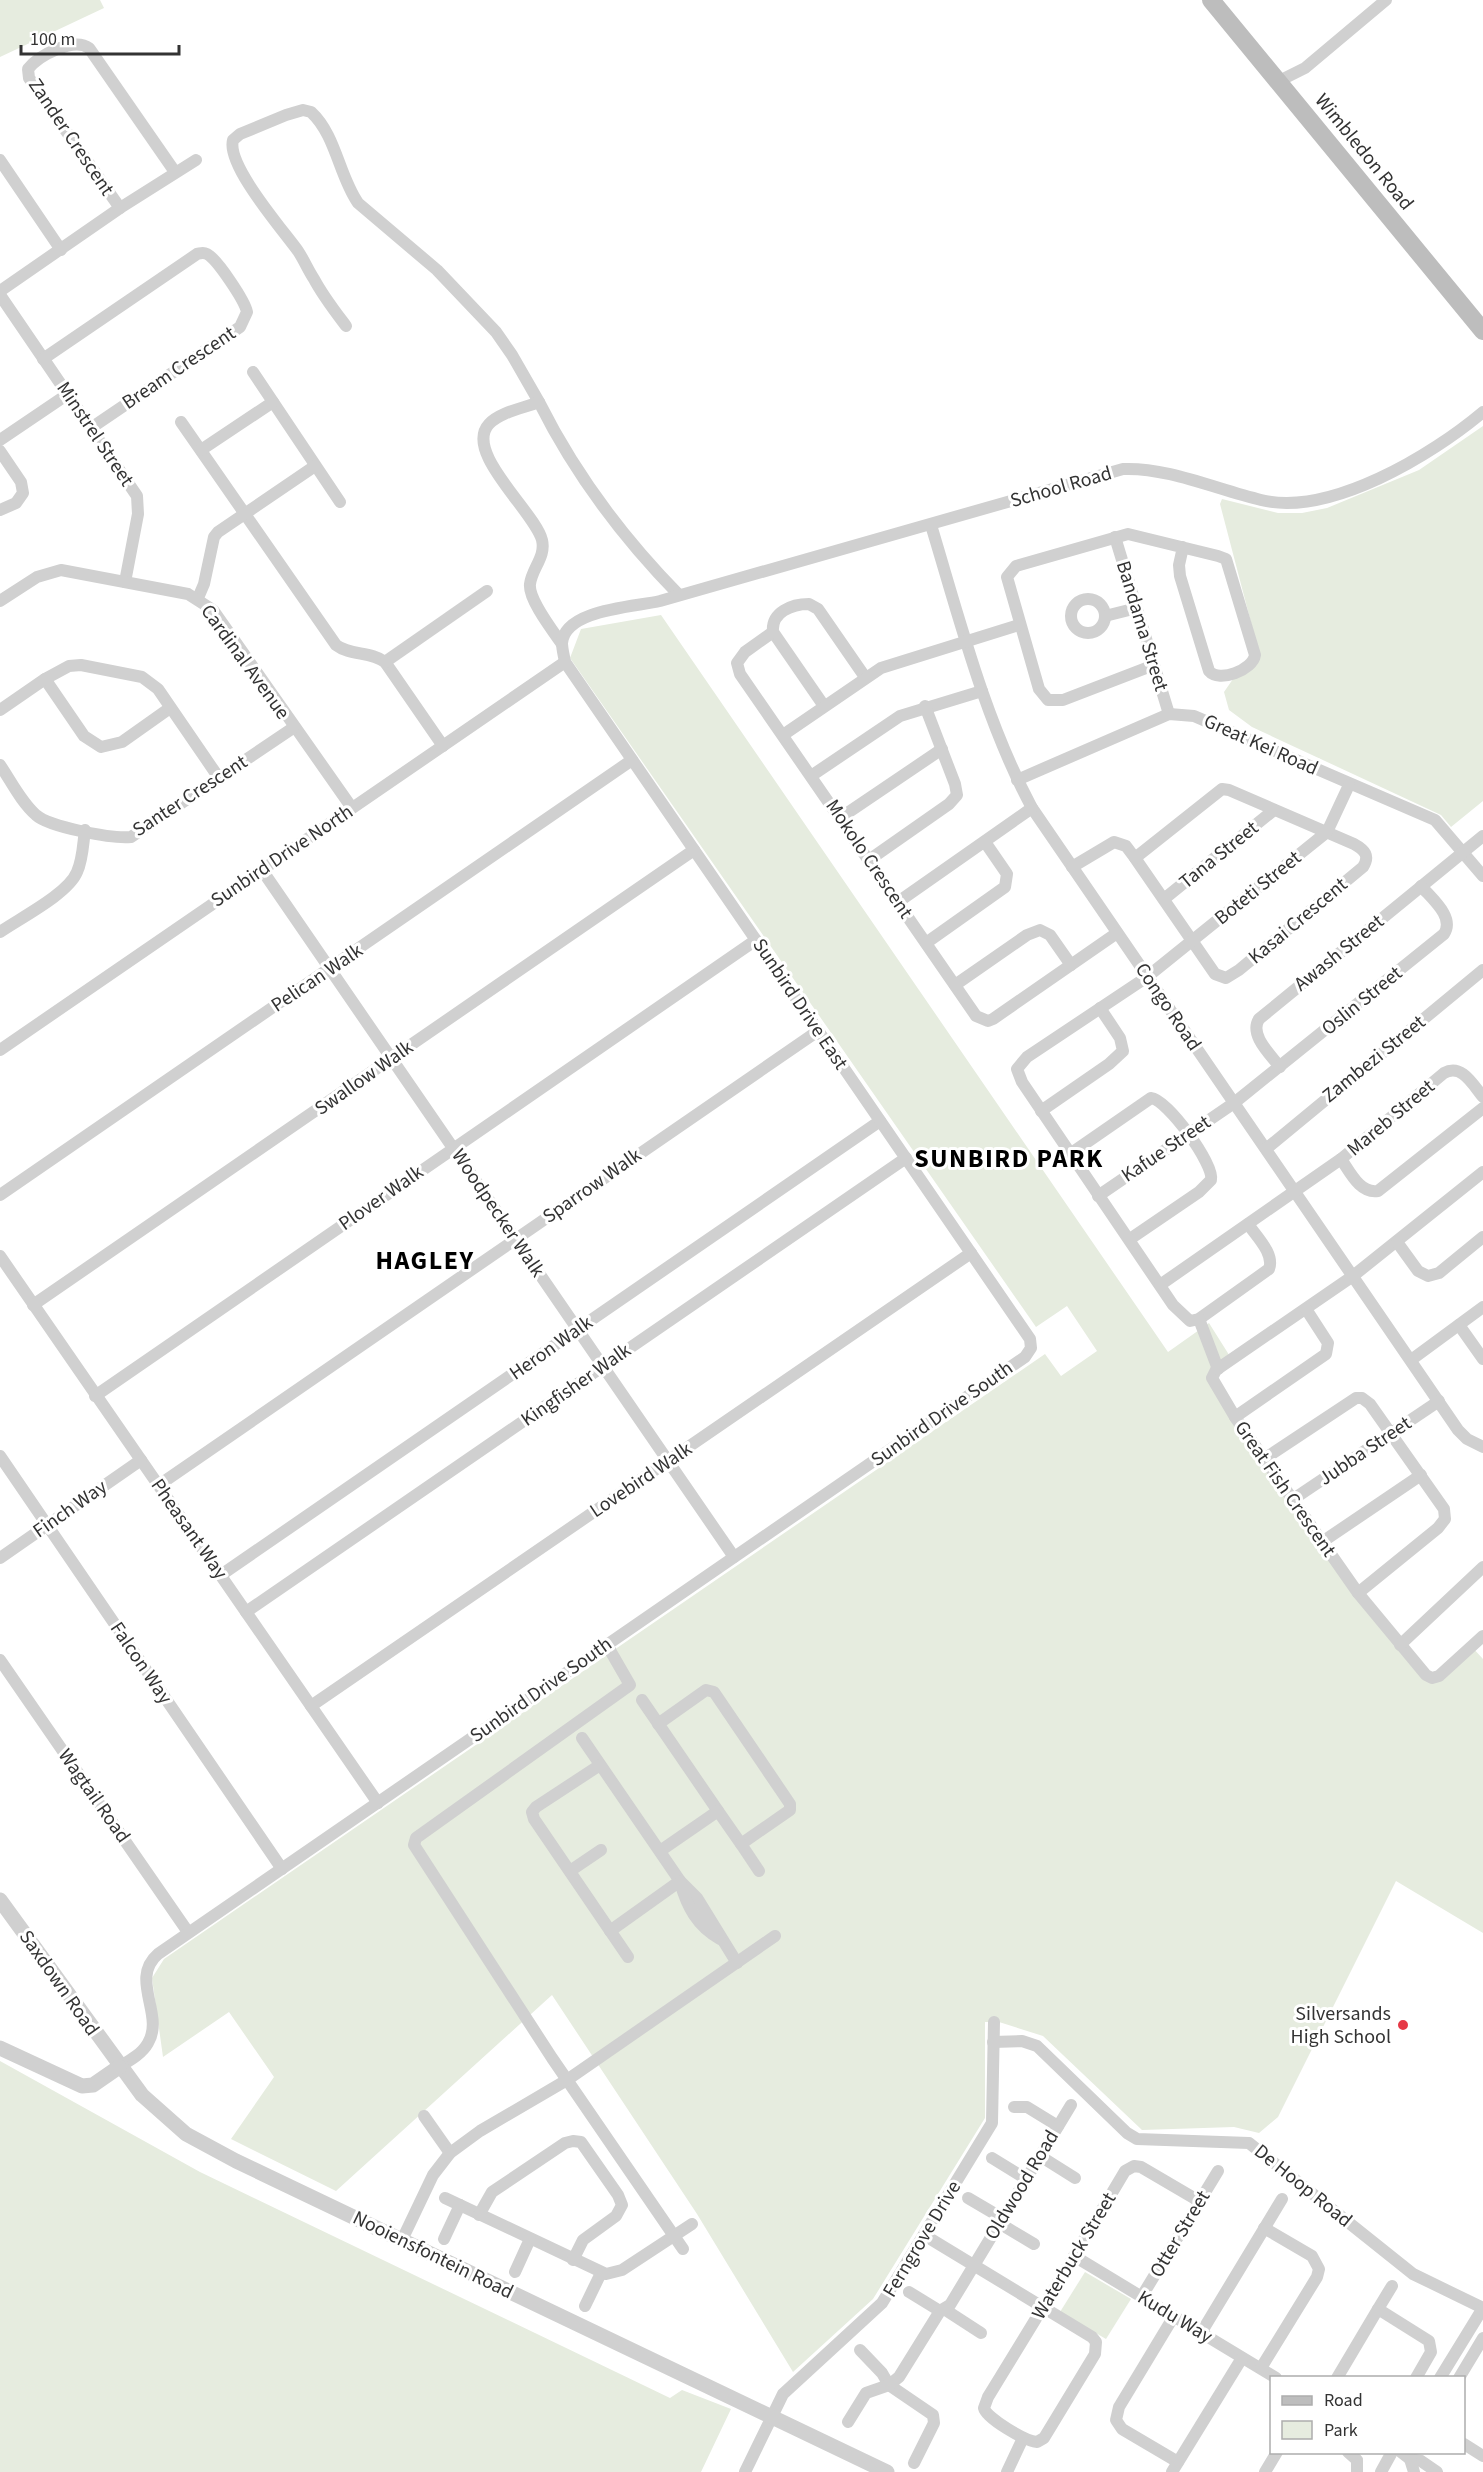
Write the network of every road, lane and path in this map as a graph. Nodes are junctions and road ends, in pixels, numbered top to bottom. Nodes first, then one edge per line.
1 (1211, 0) edge
2 (1386, 0) edge
3 (1277, 82) junction
4 (0, 160) edge
5 (196, 160) dead end
6 (175, 172) junction
7 (120, 208) junction
8 (61, 250) junction
9 (0, 293) edge
10 (346, 326) dead end
11 (1483, 331) edge
12 (43, 359) junction
13 (253, 372) dead end
14 (68, 394) junction
15 (273, 402) junction
16 (539, 402) junction
17 (1483, 412) edge
18 (181, 422) dead end
19 (91, 428) junction
20 (0, 440) edge
21 (201, 450) junction
22 (0, 451) edge
23 (315, 466) junction
24 (340, 502) dead end
25 (0, 510) edge
26 (245, 513) junction
27 (931, 525) junction
28 (1115, 537) junction
29 (1183, 547) junction
30 (125, 582) junction
31 (488, 591) dead end
32 (679, 595) junction
33 (198, 598) junction
34 (0, 601) edge
35 (1137, 608) junction
36 (1105, 616) dead end
37 (1019, 625) junction
38 (773, 632) junction
39 (966, 642) junction
40 (562, 644) junction
41 (385, 662) junction
42 (565, 662) junction
43 (1154, 665) junction
44 (865, 677) junction
45 (45, 678) junction
46 (982, 691) junction
47 (824, 706) junction
48 (925, 706) junction
49 (170, 708) junction
50 (0, 710) edge
51 (1169, 714) junction
52 (293, 728) junction
53 (783, 735) junction
54 (443, 746) junction
55 (942, 749) junction
56 (632, 760) junction
57 (0, 765) edge
58 (811, 776) junction
59 (219, 778) junction
60 (1017, 780) junction
61 (1349, 785) junction
62 (352, 808) junction
63 (1032, 808) junction
64 (1274, 810) junction
65 (840, 818) junction
66 (86, 830) junction
67 (1327, 832) junction
68 (1483, 836) edge
69 (985, 842) junction
70 (694, 850) junction
71 (1464, 852) junction
72 (1135, 858) junction
73 (869, 860) junction
74 (1072, 867) junction
75 (262, 870) junction
76 (1483, 876) edge
77 (1421, 886) junction
78 (1164, 899) junction
79 (898, 902) junction
80 (2, 927) edge
81 (1117, 933) junction
82 (756, 940) junction
83 (1193, 942) junction
84 (926, 943) junction
85 (1071, 965) junction
86 (330, 969) junction
87 (1483, 970) edge
88 (1147, 977) junction
89 (955, 985) junction
90 (1100, 1008) junction
91 (818, 1031) junction
92 (0, 1050) edge
93 (392, 1059) junction
94 (1280, 1067) junction
95 (1483, 1097) edge
96 (1234, 1103) junction
97 (1483, 1108) edge
98 (1041, 1111) junction
99 (880, 1121) junction
100 (1187, 1134) junction
101 (454, 1149) junction
102 (1266, 1149) junction
103 (1070, 1154) junction
104 (906, 1158) junction
105 (1341, 1159) junction
106 (1483, 1172) edge
107 (1295, 1191) junction
108 (0, 1196) edge
109 (1098, 1196) junction
110 (1248, 1224) junction
111 (1483, 1237) edge
112 (515, 1239) junction
113 (1130, 1239) junction
114 (1397, 1242) junction
115 (971, 1253) junction
116 (0, 1256) edge
117 (1353, 1276) junction
118 (1160, 1285) junction
119 (33, 1305) junction
120 (1483, 1307) edge
121 (1306, 1309) junction
122 (1199, 1318) junction
123 (1459, 1325) junction
124 (578, 1329) junction
125 (1031, 1348) joint
126 (1483, 1359) edge
127 (1411, 1360) junction
128 (603, 1366) junction
129 (1218, 1369) junction
130 (95, 1396) junction
131 (1439, 1401) junction
132 (1235, 1417) junction
133 (1392, 1432) junction
134 (1483, 1447) edge
135 (0, 1456) edge
136 (1264, 1459) junction
137 (141, 1460) junction
138 (669, 1462) junction
139 (1421, 1475) junction
140 (159, 1485) junction
141 (1292, 1500) junction
142 (47, 1525) junction
143 (1322, 1542) junction
144 (734, 1557) junction
145 (0, 1558) edge
146 (1483, 1567) edge
147 (221, 1575) junction
148 (1358, 1593) junction
149 (246, 1612) junction
150 (1481, 1641) edge
151 (607, 1645) junction
152 (1400, 1645) junction
153 (0, 1660) edge
154 (642, 1700) dead end
155 (311, 1706) junction
156 (658, 1724) junction
157 (582, 1738) dead end
158 (600, 1765) junction
159 (378, 1803) junction
160 (718, 1811) junction
161 (741, 1844) junction
162 (602, 1850) dead end
163 (660, 1851) junction
164 (282, 1869) junction
165 (759, 1870) dead end
166 (570, 1871) junction
167 (680, 1881) junction
168 (0, 1900) edge
169 (610, 1931) junction
170 (188, 1932) junction
171 (775, 1936) dead end
172 (628, 1957) dead end
173 (736, 1963) junction
174 (994, 2022) dead end
175 (993, 2042) junction
176 (0, 2048) edge
177 (119, 2067) junction
178 (567, 2080) junction
179 (1071, 2105) dead end
180 (1014, 2107) dead end
181 (424, 2116) dead end
182 (1058, 2126) junction
183 (450, 2153) junction
184 (1040, 2156) junction
185 (992, 2158) dead end
186 (1218, 2171) dead end
187 (1075, 2178) dead end
188 (1026, 2179) junction
189 (445, 2198) dead end
190 (968, 2198) dead end
191 (1282, 2199) dead end
192 (1199, 2201) junction
193 (460, 2205) junction
194 (479, 2215) junction
195 (1001, 2221) junction
196 (692, 2224) dead end
197 (1264, 2228) junction
198 (924, 2235) junction
199 (675, 2236) junction
200 (444, 2239) dead end
201 (530, 2239) junction
202 (402, 2240) junction
203 (1035, 2244) dead end
204 (683, 2249) dead end
205 (1074, 2256) junction
206 (573, 2259) junction
207 (974, 2265) junction
208 (515, 2272) dead end
209 (601, 2273) junction
210 (1392, 2286) dead end
211 (909, 2292) dead end
212 (1142, 2296) junction
213 (585, 2306) dead end
214 (1043, 2307) junction
215 (1483, 2308) edge
216 (1378, 2309) junction
217 (942, 2310) junction
218 (1174, 2316) junction
219 (981, 2333) dead end
220 (1201, 2333) junction
221 (1483, 2338) edge
222 (860, 2349) dead end
223 (1242, 2358) junction
224 (1261, 2368) junction
225 (1273, 2376) edge
226 (1339, 2376) edge
227 (1417, 2376) edge
228 (1441, 2376) edge
229 (1460, 2376) edge
230 (889, 2385) junction
231 (771, 2417) junction
232 (848, 2422) dead end
233 (1023, 2438) junction
234 (1465, 2445) edge
235 (1276, 2454) edge
236 (1350, 2454) edge
237 (1391, 2454) edge
238 (1405, 2456) edge
239 (1483, 2456) edge
240 (914, 2463) dead end
241 (1175, 2467) edge
242 (1432, 2470) edge
243 (745, 2472) edge
244 (887, 2472) edge
245 (1007, 2472) edge
246 (1265, 2472) edge
247 (1357, 2472) edge
248 (1380, 2472) edge
249 (1414, 2472) edge

1 - 3 main road, Wimbledon Road
2 - 3 street
3 - 11 main road, Wimbledon Road
4 - 8 street
5 - 6 street
6 - 7 street
6 - 7 street, Zander Crescent
7 - 8 street
8 - 9 street
9 - 12 street, Minstrel Street
10 - 16 street
12 - 14 street, Minstrel Street
12 - 19 street, Bream Crescent
13 - 15 street
14 - 19 street, Minstrel Street
14 - 20 street
15 - 21 street
15 - 23 street
16 - 32 street
16 - 40 street
17 - 27 street, School Road
18 - 21 street
19 - 30 street, Minstrel Street
21 - 26 street
22 - 25 street
23 - 24 street
23 - 26 street
26 - 33 street
26 - 41 street
27 - 32 street, School Road
27 - 39 street, Congo Road
28 - 29 street
28 - 35 street, Bandama Street
28 - 37 street
29 - 29 street
30 - 33 street, Cardinal Avenue
30 - 34 street, Cardinal Avenue
31 - 41 street
32 - 40 street, School Road
33 - 52 street, Cardinal Avenue
35 - 36 street
35 - 43 street, Bandama Street
37 - 39 street
37 - 43 street
38 - 44 street
38 - 47 street
38 - 53 street, Mokolo Crescent
39 - 44 street
39 - 46 street, Congo Road
40 - 42 street
41 - 54 street
42 - 54 street, Sunbird Drive North
42 - 56 street, Sunbird Drive East
43 - 51 street, Bandama Street
44 - 47 street
45 - 49 street
45 - 49 street
45 - 50 street
46 - 48 street
46 - 60 street, Congo Road
47 - 53 street
48 - 55 street
48 - 58 street
49 - 59 street
51 - 60 street
51 - 61 street, Great Kei Road
52 - 59 street, Santer Crescent
52 - 62 street, Cardinal Avenue
53 - 58 street, Mokolo Crescent
54 - 62 street, Sunbird Drive North
55 - 65 street
55 - 73 street
56 - 70 street, Sunbird Drive East
56 - 86 street, Pelican Walk
57 - 66 street, Santer Crescent
58 - 65 street, Mokolo Crescent
59 - 66 street, Santer Crescent
60 - 63 street, Congo Road
61 - 67 street, Boteti Street
61 - 71 street, Great Kei Road
62 - 75 street, Sunbird Drive North
63 - 69 street
63 - 74 street, Congo Road
64 - 67 street
64 - 72 street
64 - 78 street, Tana Street
65 - 73 street, Mokolo Crescent
66 - 80 street
67 - 83 street, Boteti Street
67 - 83 street, Kasai Crescent
68 - 71 street, Awash Street
69 - 79 street
69 - 84 street
70 - 82 street, Sunbird Drive East
70 - 93 street, Swallow Walk
71 - 76 street, Great Kei Road
71 - 77 street, Awash Street
72 - 74 street
72 - 78 street
73 - 79 street, Mokolo Crescent
74 - 81 street, Congo Road
75 - 86 street, Woodpecker Walk
75 - 92 street, Sunbird Drive North
77 - 94 street, Awash Street
77 - 94 street, Oslin Street
78 - 83 street
79 - 84 street, Mokolo Crescent
81 - 85 street, Mokolo Crescent
81 - 88 street, Congo Road
82 - 91 street, Sunbird Drive East
82 - 101 street, Plover Walk
83 - 88 street, Boteti Street
84 - 89 street, Mokolo Crescent
85 - 89 street
85 - 89 street, Mokolo Crescent
86 - 93 street, Woodpecker Walk
86 - 108 street, Pelican Walk
87 - 102 street, Zambezi Street
88 - 90 street, Boteti Street
88 - 96 street, Congo Road
90 - 98 street
90 - 98 street, Boteti Street
91 - 99 street, Sunbird Drive East
91 - 112 street, Sparrow Walk
93 - 101 street, Woodpecker Walk
93 - 119 street, Swallow Walk
94 - 96 street, Oslin Street
95 - 105 street, Mareb Street
96 - 100 street, Kafue Street
96 - 102 street, Congo Road
97 - 105 street
98 - 103 street, Boteti Street
99 - 104 street, Sunbird Drive East
99 - 124 street, Heron Walk
100 - 103 street
100 - 109 street, Kafue Street
100 - 113 street
101 - 112 street, Woodpecker Walk
101 - 130 street, Plover Walk
102 - 107 street, Congo Road
103 - 109 street, Boteti Street
104 - 115 street, Sunbird Drive East
104 - 128 street, Kingfisher Walk
105 - 107 street, Mareb Street
106 - 114 street
107 - 110 street, Mareb Street
107 - 117 street, Congo Road
109 - 113 street, Boteti Street
110 - 118 street, Mareb Street
110 - 122 street
111 - 114 street
112 - 124 street, Woodpecker Walk
112 - 140 street, Sparrow Walk
113 - 118 street, Boteti Street
114 - 117 street
115 - 125 street, Sunbird Drive East
115 - 138 street, Lovebird Walk
116 - 119 street, Pheasant Way
117 - 121 street
117 - 127 street, Congo Road
118 - 122 street, Boteti Street
119 - 130 street, Pheasant Way
120 - 123 street
121 - 129 street
121 - 132 street
122 - 129 street, Great Fish Crescent
123 - 126 street
123 - 127 street
124 - 128 street, Woodpecker Walk
124 - 147 street, Heron Walk
125 - 144 street, Sunbird Drive South
127 - 131 street, Congo Road
128 - 138 street, Woodpecker Walk
128 - 149 street, Kingfisher Walk
129 - 132 street, Great Fish Crescent
130 - 137 street, Pheasant Way
131 - 133 street, Jubba Street
131 - 134 street, Congo Road
132 - 136 street, Great Fish Crescent
133 - 136 street
133 - 139 street
133 - 141 street, Jubba Street
135 - 142 street, Falcon Way
136 - 141 street, Great Fish Crescent
137 - 140 street, Pheasant Way
137 - 142 street, Finch Way
138 - 144 street, Woodpecker Walk
138 - 155 street, Lovebird Walk
139 - 143 street
139 - 148 street
140 - 147 street, Pheasant Way
141 - 143 street, Great Fish Crescent
142 - 145 street, Finch Way
142 - 164 street, Falcon Way
143 - 148 street, Great Fish Crescent
144 - 151 street, Sunbird Drive South
146 - 152 street
147 - 149 street, Pheasant Way
148 - 152 street, Great Fish Crescent
149 - 155 street, Pheasant Way
150 - 152 street, Great Fish Crescent
151 - 159 street, Sunbird Drive South
151 - 178 street
153 - 170 street, Wagtail Road
154 - 156 street
155 - 159 street, Pheasant Way
156 - 160 street
156 - 161 street
157 - 158 street
158 - 163 street
158 - 166 street
159 - 164 street, Sunbird Drive South
160 - 161 street
160 - 163 street
161 - 165 street
162 - 166 street
163 - 167 street
164 - 170 street, Sunbird Drive South
166 - 169 street
167 - 169 street
167 - 173 street
168 - 177 street, Saxdown Road
169 - 172 street
170 - 177 street, Sunbird Drive South
171 - 173 street
173 - 178 street
174 - 175 street, Ferngrove Drive
175 - 198 street, Ferngrove Drive
175 - 215 street, De Hoop Road
176 - 177 street
177 - 202 street, Nooiensfontein Road
178 - 183 street
178 - 199 street
179 - 182 street, Oldwood Road
180 - 182 street
181 - 183 street
182 - 184 street, Oldwood Road
183 - 202 street
184 - 187 street
184 - 188 street, Oldwood Road
185 - 188 street
186 - 192 street, Otter Street
188 - 195 street, Oldwood Road
189 - 193 street
190 - 195 street
191 - 197 street
192 - 205 street, Waterbuck Street
192 - 212 street, Otter Street
193 - 194 street
193 - 200 street
194 - 201 street
194 - 206 street
195 - 203 street
195 - 207 street, Oldwood Road
196 - 199 street
197 - 220 street
197 - 224 street
198 - 207 street
198 - 231 street, Ferngrove Drive
199 - 204 street
199 - 209 street
201 - 206 street
201 - 208 street
202 - 231 street, Nooiensfontein Road
205 - 212 street, Kudu Way
205 - 214 street, Waterbuck Street
206 - 209 street
207 - 214 street
207 - 217 street, Oldwood Road
209 - 213 street
210 - 216 street
211 - 217 street
212 - 218 street, Kudu Way
214 - 233 street, Waterbuck Street
214 - 233 street
215 - 228 street
216 - 226 street
216 - 227 street
217 - 219 street
217 - 230 street, Oldwood Road
218 - 220 street, Kudu Way
218 - 241 street
220 - 223 street, Kudu Way
221 - 229 street
222 - 230 street
223 - 224 street, Kudu Way
223 - 241 street
224 - 225 street, Kudu Way
230 - 232 street
230 - 240 street
231 - 243 street, Ferngrove Drive
231 - 244 street, Nooiensfontein Road
233 - 245 street
234 - 239 street
235 - 246 street
236 - 247 street
237 - 248 street
238 - 242 street
238 - 249 street

